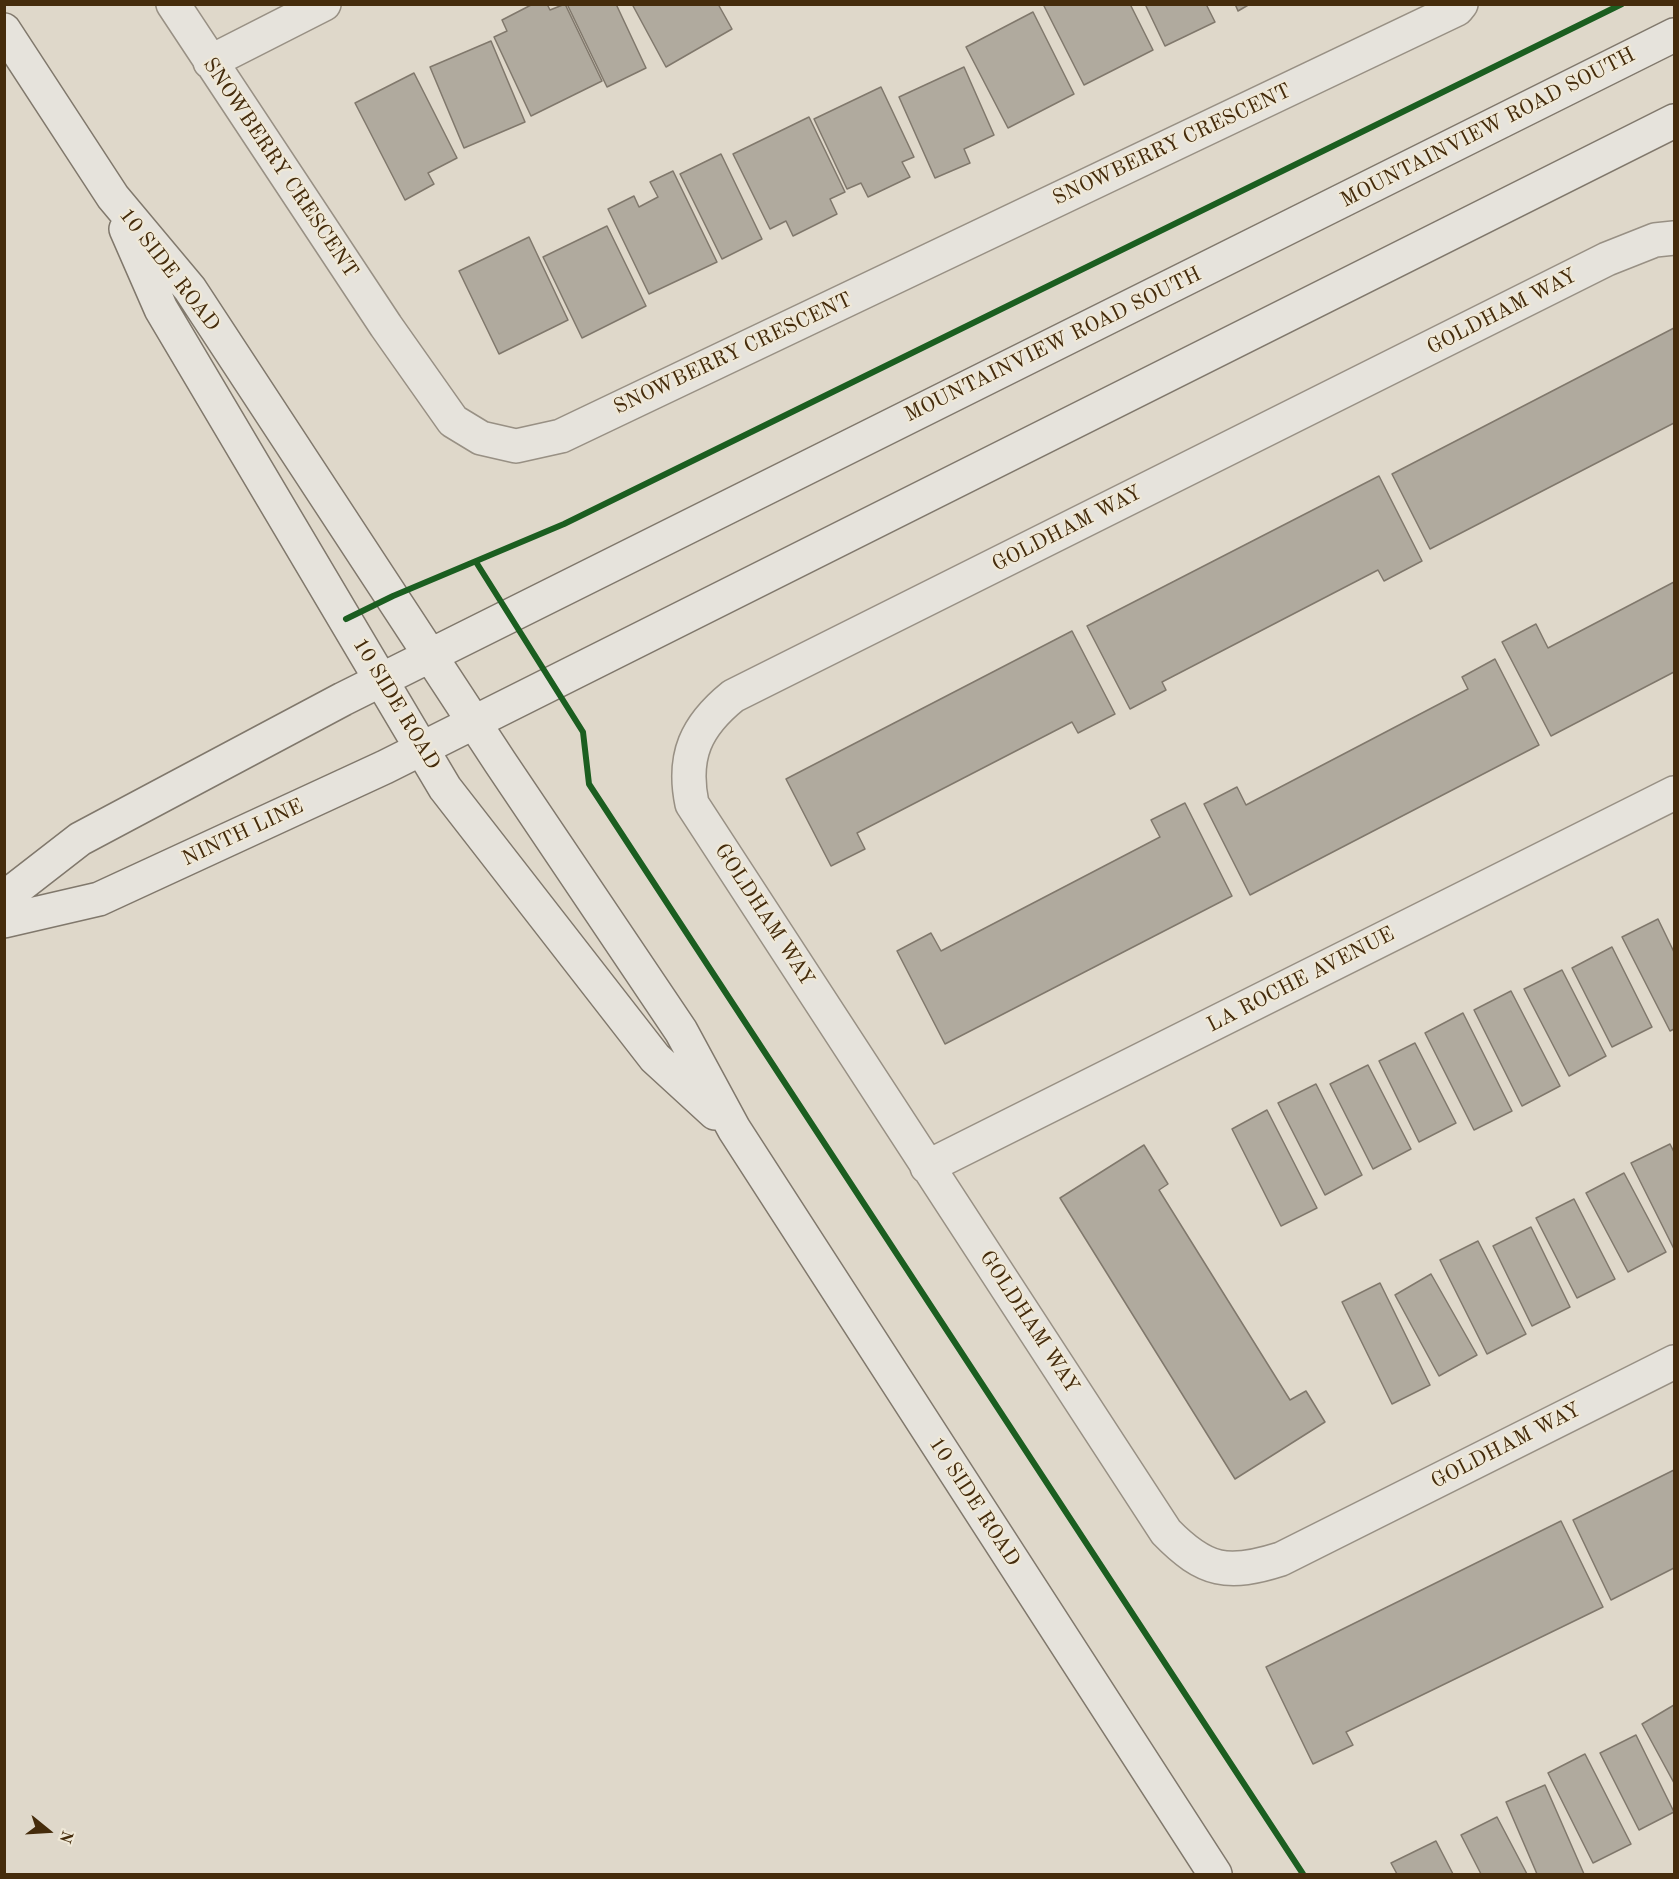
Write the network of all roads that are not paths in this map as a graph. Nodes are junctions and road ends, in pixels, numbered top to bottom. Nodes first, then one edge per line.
1 (173, 4) edge
2 (324, 4) edge
3 (1461, 4) edge
4 (4, 30) edge
5 (1674, 35) edge
6 (210, 62) junction
7 (1674, 121) edge
8 (112, 197) junction
9 (1674, 238) edge
10 (431, 655) junction
11 (381, 680) junction
12 (474, 722) junction
13 (422, 748) junction
14 (1674, 793) edge
15 (4, 898) edge
16 (4, 921) edge
17 (734, 1129) junction
18 (927, 1167) junction
19 (1674, 1362) edge
20 (1215, 1875) edge

1 - 6 main road, SNOWBERRY CRESCENT
2 - 6 main road
3 - 6 main road, SNOWBERRY CRESCENT
4 - 8 main road, 10 SIDE ROAD
5 - 10 main road, MOUNTAINVIEW ROAD SOUTH
7 - 12 main road
8 - 10 main road, 10 SIDE ROAD
8 - 11 main road, 10 SIDE ROAD
9 - 18 main road, GOLDHAM WAY
10 - 11 main road
10 - 12 main road, 10 SIDE ROAD
11 - 13 main road, 10 SIDE ROAD
11 - 15 main road
12 - 13 main road, NINTH LINE
12 - 17 main road, 10 SIDE ROAD
13 - 16 main road, NINTH LINE
13 - 17 main road, 10 SIDE ROAD
14 - 18 main road, LA ROCHE AVENUE
17 - 20 main road, 10 SIDE ROAD
18 - 19 main road, GOLDHAM WAY

